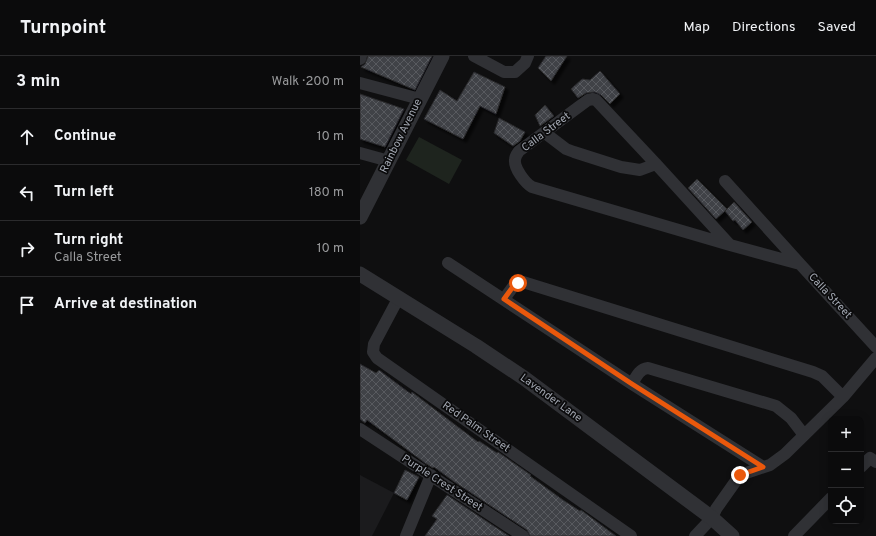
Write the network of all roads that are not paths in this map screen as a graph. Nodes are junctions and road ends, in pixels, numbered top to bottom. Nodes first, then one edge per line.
1 (442, 56) edge
2 (474, 56) edge
3 (528, 56) edge
4 (360, 83) edge
5 (420, 99) junction
6 (545, 133) junction
7 (360, 153) edge
8 (389, 162) junction
9 (656, 164) junction
10 (725, 181) dead end
11 (360, 217) edge
12 (730, 245) junction
13 (448, 263) dead end
14 (800, 264) junction
15 (360, 274) edge
16 (399, 297) junction
17 (504, 299) junction
18 (876, 347) edge
19 (876, 358) edge
20 (632, 384) junction
21 (843, 397) junction
22 (360, 430) edge
23 (804, 435) junction
24 (876, 462) edge
25 (864, 464) edge
26 (763, 467) junction
27 (431, 475) junction
28 (828, 501) edge
29 (712, 518) junction
30 (406, 536) edge
31 (523, 536) edge
32 (631, 536) edge
33 (695, 536) edge
34 (732, 536) edge
35 (794, 536) edge

1 - 5 street, Rainbow Avenue
2 - 3 street
4 - 5 street
5 - 8 street, Rainbow Avenue
6 - 9 street
6 - 9 street, Calla Street
6 - 12 street, Calla Street
7 - 8 street
8 - 11 street, Rainbow Avenue
9 - 12 street, Calla Street
10 - 14 street
12 - 14 street, Calla Street
13 - 17 street
14 - 18 street, Calla Street
15 - 16 street, Lavender Lane
16 - 29 street, Lavender Lane
16 - 32 street, Red Palm Street
17 - 20 street
17 - 21 street
19 - 21 street
20 - 23 street
20 - 26 street
21 - 23 street
22 - 27 street, Purple Crest Street
23 - 26 street
24 - 25 street
26 - 29 street
27 - 30 street
27 - 31 street, Purple Crest Street
28 - 35 street
29 - 33 street
29 - 34 street, Lavender Lane

